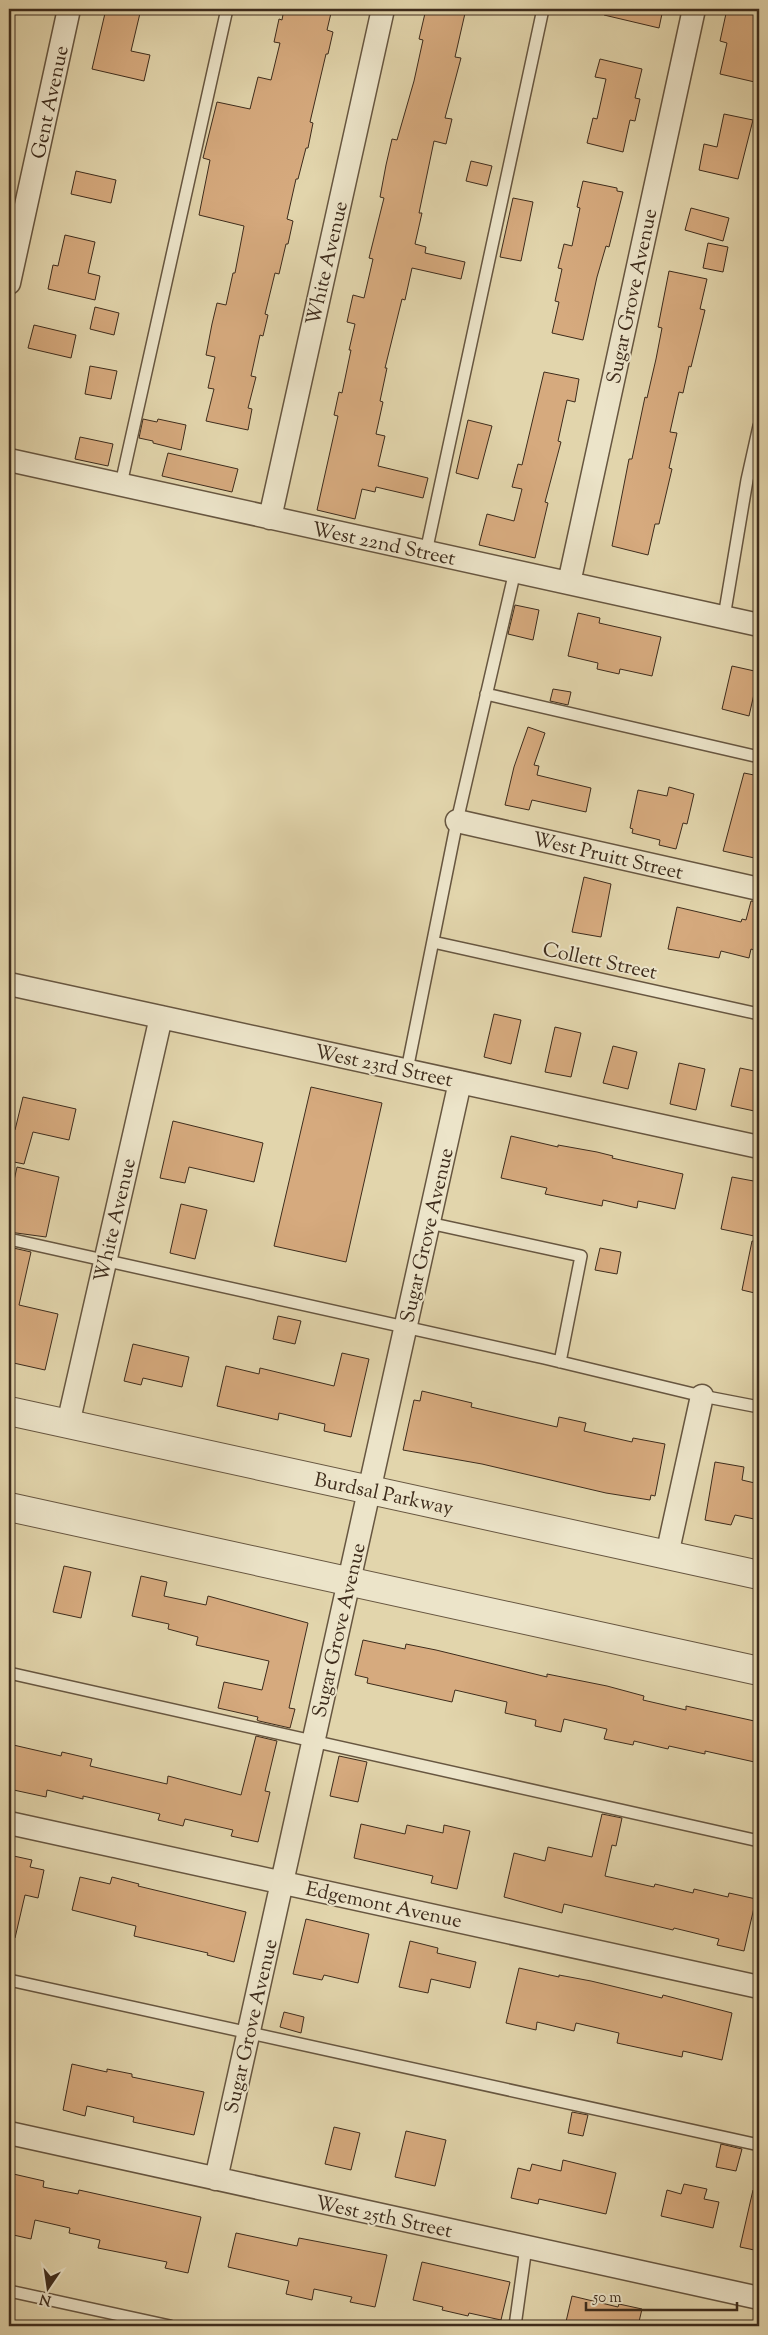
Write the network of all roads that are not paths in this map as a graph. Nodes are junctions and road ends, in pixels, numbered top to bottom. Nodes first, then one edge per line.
1 (69, 9) edge
2 (227, 9) edge
3 (383, 9) edge
4 (543, 9) edge
5 (694, 9) edge
6 (9, 283) edge
7 (759, 426) edge
8 (9, 460) edge
9 (120, 484) junction
10 (270, 518) junction
11 (426, 552) junction
12 (515, 571) junction
13 (569, 583) junction
14 (724, 617) junction
15 (759, 625) edge
16 (486, 694) junction
17 (759, 757) edge
18 (457, 821) junction
19 (759, 889) edge
20 (432, 942) junction
21 (9, 984) edge
22 (759, 1014) edge
23 (161, 1017) junction
24 (406, 1070) junction
25 (460, 1082) junction
26 (759, 1147) edge
27 (429, 1223) junction
28 (9, 1239) edge
29 (105, 1261) junction
30 (405, 1328) junction
31 (560, 1362) junction
32 (702, 1396) junction
33 (759, 1408) edge
34 (9, 1411) edge
35 (68, 1424) junction
36 (369, 1490) junction
37 (9, 1507) edge
38 (667, 1556) junction
39 (759, 1576) edge
40 (349, 1581) junction
41 (759, 1671) edge
42 (9, 1673) edge
43 (313, 1742) junction
44 (9, 1822) edge
45 (759, 1841) edge
46 (282, 1882) junction
47 (9, 1980) edge
48 (759, 1987) edge
49 (249, 2033) junction
50 (9, 2134) edge
51 (759, 2145) edge
52 (216, 2179) junction
53 (526, 2247) junction
54 (9, 2290) edge
55 (759, 2298) edge
56 (170, 2326) edge
57 (515, 2326) edge

1 - 6 street, Gent Avenue
2 - 9 lane
3 - 10 street, White Avenue
4 - 11 lane
5 - 13 street, Sugar Grove Avenue
7 - 14 lane
8 - 9 street, West 22nd Street
9 - 10 street, West 22nd Street
10 - 11 street, West 22nd Street
11 - 12 street, West 22nd Street
12 - 13 street, West 22nd Street
12 - 16 lane
13 - 14 street, West 22nd Street
14 - 15 street, West 22nd Street
16 - 17 lane
16 - 18 lane
18 - 19 street, West Pruitt Street
18 - 20 lane
20 - 22 lane, Collett Street
20 - 24 lane
21 - 23 street, West 23rd Street
23 - 24 street, West 23rd Street
23 - 29 street, White Avenue
24 - 25 street, West 23rd Street
25 - 26 street, West 23rd Street
25 - 27 street, Sugar Grove Avenue
27 - 30 street, Sugar Grove Avenue
27 - 31 lane
28 - 29 lane
29 - 30 lane
29 - 35 street, White Avenue
30 - 31 lane
30 - 36 street, Sugar Grove Avenue
31 - 32 lane
32 - 33 lane
32 - 38 street
34 - 35 street, Burdsal Parkway
35 - 36 street, Burdsal Parkway
36 - 38 street, Burdsal Parkway
36 - 40 street, Sugar Grove Avenue
37 - 40 street
38 - 39 street, Burdsal Parkway
40 - 41 street
40 - 43 street, Sugar Grove Avenue
42 - 43 lane
43 - 45 lane
43 - 46 street, Sugar Grove Avenue
44 - 46 street, Edgemont Avenue
46 - 48 street, Edgemont Avenue
46 - 49 street, Sugar Grove Avenue
47 - 49 lane
49 - 51 lane
49 - 52 street, Sugar Grove Avenue
50 - 52 street, West 25th Street
52 - 53 street, West 25th Street
53 - 55 street, West 25th Street
53 - 57 lane
54 - 56 lane

